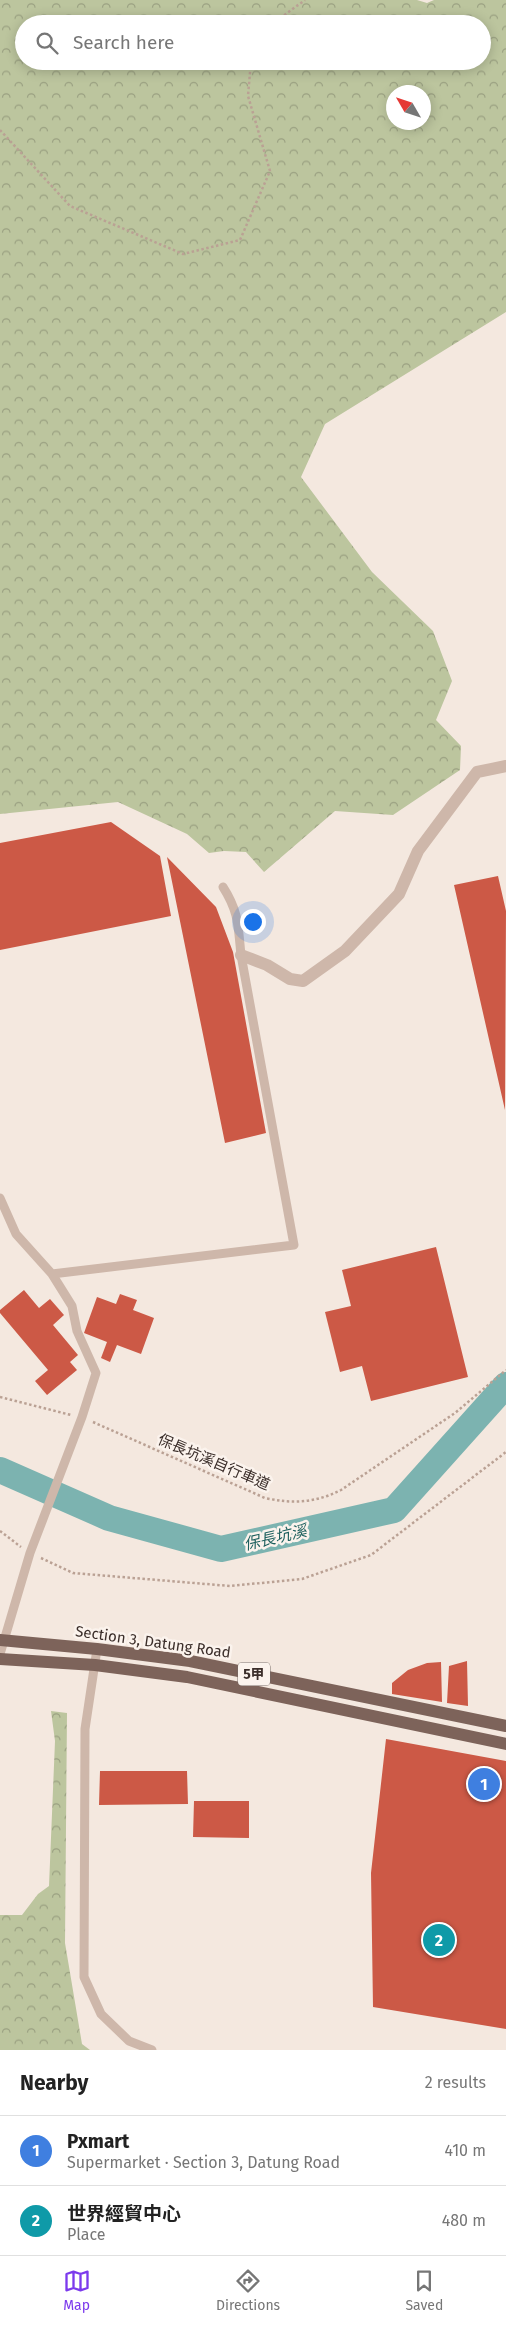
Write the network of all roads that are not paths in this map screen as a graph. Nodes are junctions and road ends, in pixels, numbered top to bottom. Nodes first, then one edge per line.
1 (506, 766) edge
2 (223, 887) dead end
3 (241, 955) junction
4 (0, 1198) edge
5 (52, 1274) junction
6 (2, 1640) edge
7 (96, 1649) junction
8 (0, 1654) edge
9 (0, 1659) edge
10 (95, 1665) junction
11 (506, 1726) edge
12 (506, 1744) edge
13 (152, 2050) edge

1 - 3 street
2 - 3 lane
3 - 5 lane
4 - 5 lane
5 - 6 lane
6 - 7 main road, Section 3, Datung Road / 5甲
6 - 8 lane
7 - 10 lane
7 - 11 main road, Section 3, Datung Road / 5甲
9 - 10 main road, Section 3, Datung Road / 5甲
10 - 12 main road, Section 3, Datung Road / 5甲
10 - 13 lane

